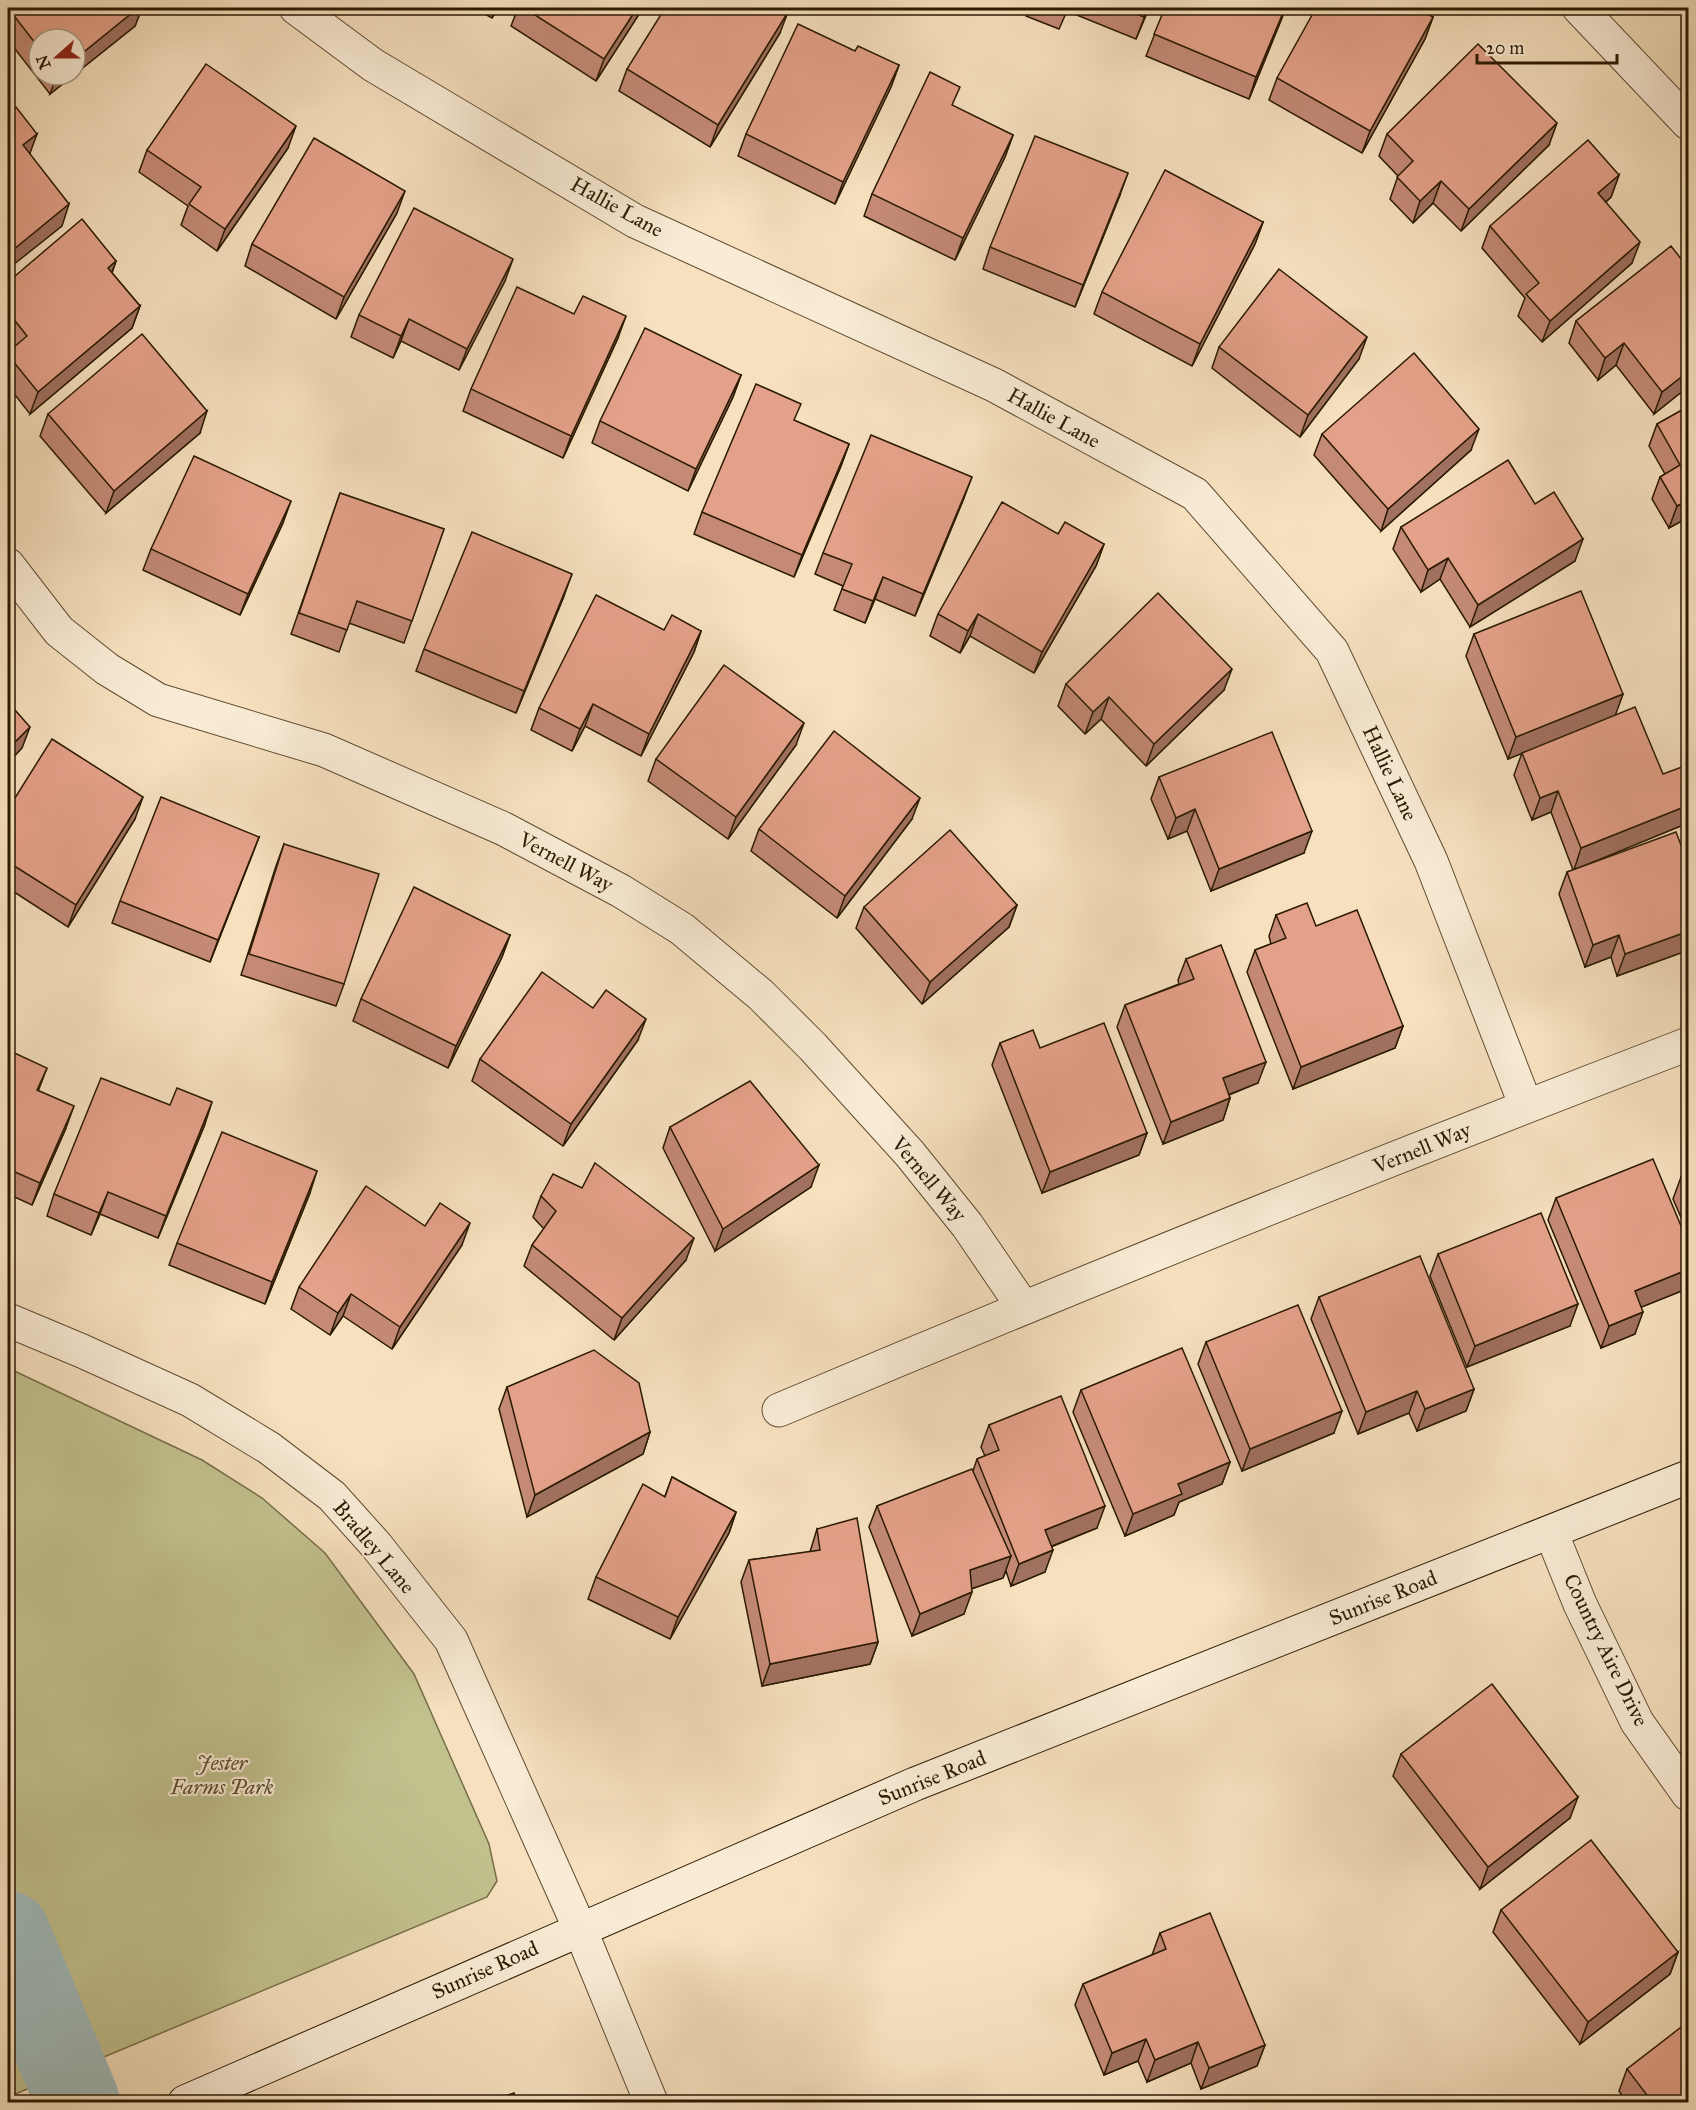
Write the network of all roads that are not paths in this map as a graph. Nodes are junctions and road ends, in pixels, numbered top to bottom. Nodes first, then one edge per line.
1 (296, 8) edge
2 (1579, 8) edge
3 (1689, 123) edge
4 (8, 565) edge
5 (1689, 1044) edge
6 (1526, 1106) junction
7 (1023, 1307) junction
8 (8, 1320) edge
9 (779, 1410) dead end
10 (1689, 1477) edge
11 (1551, 1532) junction
12 (1689, 1794) edge
13 (580, 1929) junction
14 (197, 2097) edge
15 (651, 2103) edge

1 - 6 street, Hallie Lane
2 - 3 street
4 - 7 street, Vernell Way
5 - 6 street, Vernell Way
6 - 7 street, Vernell Way
7 - 9 street, Vernell Way
8 - 13 street, Bradley Lane
10 - 11 street, Sunrise Road
11 - 12 street, Country Aire Drive
11 - 13 street, Sunrise Road
13 - 14 street, Sunrise Road
13 - 15 street, Bradley Lane

